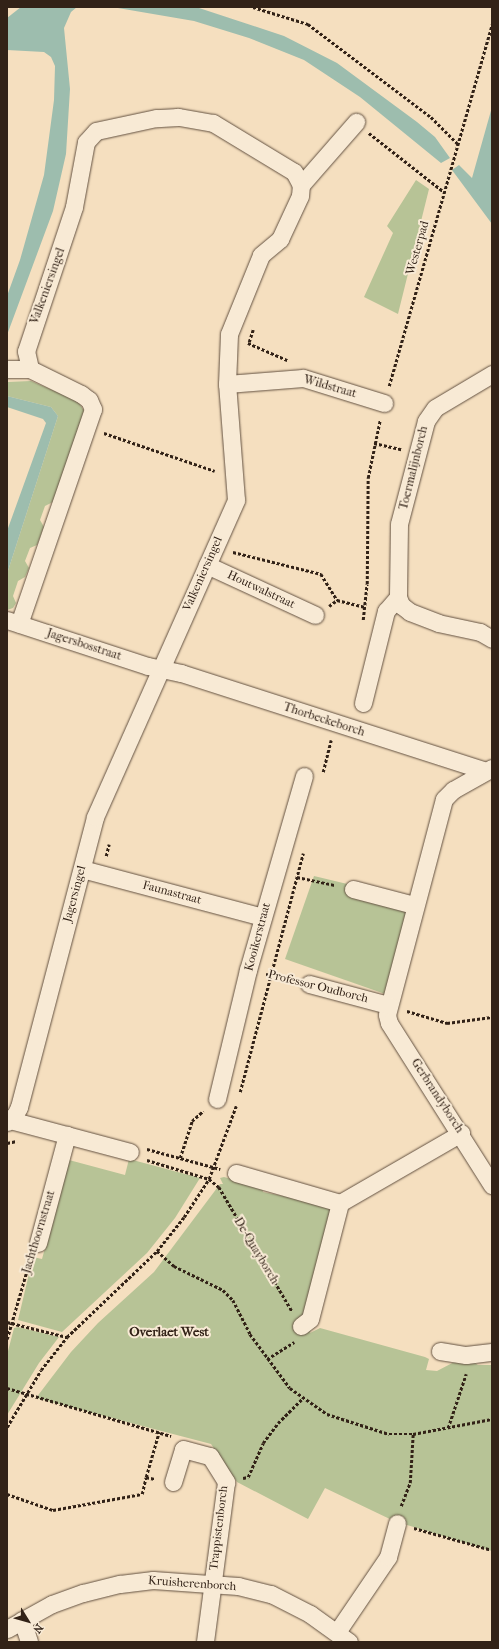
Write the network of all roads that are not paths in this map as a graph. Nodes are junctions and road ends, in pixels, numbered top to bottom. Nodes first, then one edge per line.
1 (356, 122) road end
2 (301, 184) junction
3 (7, 369) edge
4 (30, 369) junction
5 (492, 374) edge
6 (227, 384) junction
7 (384, 403) road end
8 (207, 565) junction
9 (400, 601) junction
10 (315, 615) dead end
11 (13, 622) edge
12 (492, 639) edge
13 (160, 670) junction
14 (363, 703) dead end
15 (489, 769) edge
16 (304, 776) dead end
17 (82, 869) junction
18 (354, 889) road end
19 (414, 904) junction
20 (263, 917) junction
21 (309, 984) road end
22 (388, 1005) junction
23 (217, 1099) road end
24 (8, 1121) edge
25 (461, 1133) junction
26 (67, 1135) junction
27 (130, 1152) road end
28 (236, 1173) dead end
29 (492, 1186) edge
30 (340, 1203) junction
31 (38, 1243) road end
32 (303, 1330) road end
33 (440, 1351) dead end
34 (492, 1352) edge
35 (173, 1482) road end
36 (397, 1523) road end
37 (212, 1584) junction
38 (22, 1620) junction
39 (7, 1629) edge
40 (343, 1637) edge
41 (29, 1642) edge
42 (205, 1642) edge

1 - 2 street, Valkeniersingel
2 - 4 street, Valkeniersingel
2 - 6 street, Valkeniersingel
3 - 4 street
4 - 11 street
5 - 9 street, Toermalijnborch
6 - 7 street, Wildstraat
6 - 8 street, Valkeniersingel
8 - 10 street, Houtwalstraat
8 - 13 street, Valkeniersingel
9 - 12 street
9 - 14 street
11 - 13 street, Jagersbosstraat
13 - 15 street, Thorbeckeborch
13 - 17 street, Jagersingel
15 - 19 street, Thorbeckeborch
16 - 20 street, Kooikerstraat
17 - 20 street, Faunastraat
17 - 24 street, Jagersingel
18 - 19 street
19 - 22 street, Thorbeckeborch
20 - 23 street, Kooikerstraat
21 - 22 street, Professor Oudborch
22 - 25 street, Gerbrandyborch
24 - 26 street
25 - 29 street, Gerbrandyborch
25 - 30 street
26 - 27 street
26 - 31 street, Jachthoornstraat
28 - 30 street
30 - 32 street
33 - 34 street
35 - 37 street, Trappistenborch
36 - 40 street
37 - 38 street, Kruisherenborch
37 - 40 street, Kruisherenborch
37 - 42 street, Trappistenborch
38 - 39 street, Kruisherenborch
38 - 41 street

